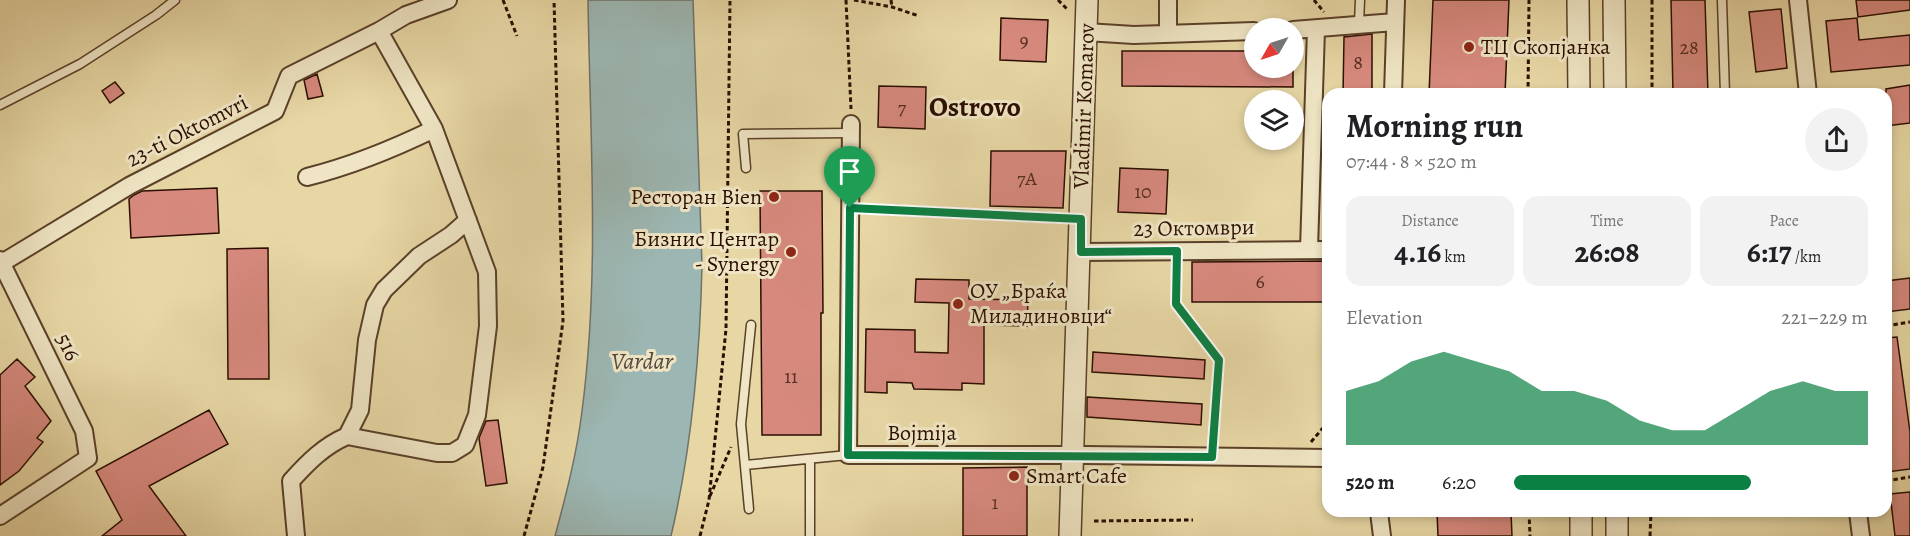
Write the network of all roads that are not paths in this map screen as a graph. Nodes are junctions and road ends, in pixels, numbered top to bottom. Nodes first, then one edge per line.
1 (175, 0) edge
2 (448, 0) edge
3 (1088, 0) edge
4 (1168, 0) edge
5 (1360, 0) edge
6 (1396, 0) edge
7 (1578, 0) edge
8 (1614, 0) edge
9 (1722, 0) edge
10 (1798, 0) edge
11 (1395, 22) junction
12 (1359, 23) junction
13 (1316, 29) junction
14 (1304, 30) edge
15 (379, 31) junction
16 (1244, 31) edge
17 (1086, 32) junction
18 (1168, 33) junction
19 (1393, 88) edge
20 (1579, 88) edge
21 (1615, 88) edge
22 (1725, 88) edge
23 (1807, 88) edge
24 (0, 105) edge
25 (851, 128) joint
26 (434, 129) junction
27 (746, 168) dead end
28 (307, 177) dead end
29 (850, 208) junction
30 (1081, 219) junction
31 (468, 220) junction
32 (1309, 249) junction
33 (1322, 250) edge
34 (1081, 252) junction
35 (1, 262) edge
36 (751, 325) dead end
37 (347, 436) junction
38 (848, 455) junction
39 (1072, 455) junction
40 (1322, 458) edge
41 (810, 460) junction
42 (745, 465) junction
43 (749, 509) dead end
44 (0, 516) edge
45 (1380, 517) edge
46 (1581, 517) edge
47 (1617, 517) edge
48 (1859, 517) edge
49 (296, 536) edge
50 (810, 536) edge
51 (1070, 536) edge
52 (1382, 536) edge
53 (1581, 536) edge
54 (1617, 536) edge
55 (1861, 536) edge

1 - 24 lane
2 - 15 street, 23-ti Oktomvri
3 - 17 street, Vladimir Komarov
4 - 18 street
5 - 12 lane
6 - 11 street
7 - 20 street
8 - 21 street
9 - 22 lane
10 - 23 street
11 - 12 street
11 - 19 street
12 - 13 street
13 - 14 street
13 - 32 street
15 - 26 street
15 - 35 street, 23-ti Oktomvri
16 - 18 street
17 - 18 street
17 - 30 street, Vladimir Komarov
25 - 27 lane
25 - 29 street
26 - 28 street
26 - 31 street
29 - 30 lane
29 - 38 street
30 - 34 street, Vladimir Komarov
31 - 37 street
31 - 37 street
32 - 33 street, 23 Октомври
32 - 34 street, 23 Октомври
34 - 39 street, Vladimir Komarov
35 - 44 street, 516
36 - 42 lane
37 - 49 street
38 - 39 street, Bojmija
38 - 41 lane
39 - 40 street, Bojmija
39 - 51 street, Vladimir Komarov
41 - 42 lane
41 - 50 lane
42 - 43 lane
45 - 52 street
46 - 53 street
47 - 54 street
48 - 55 street

